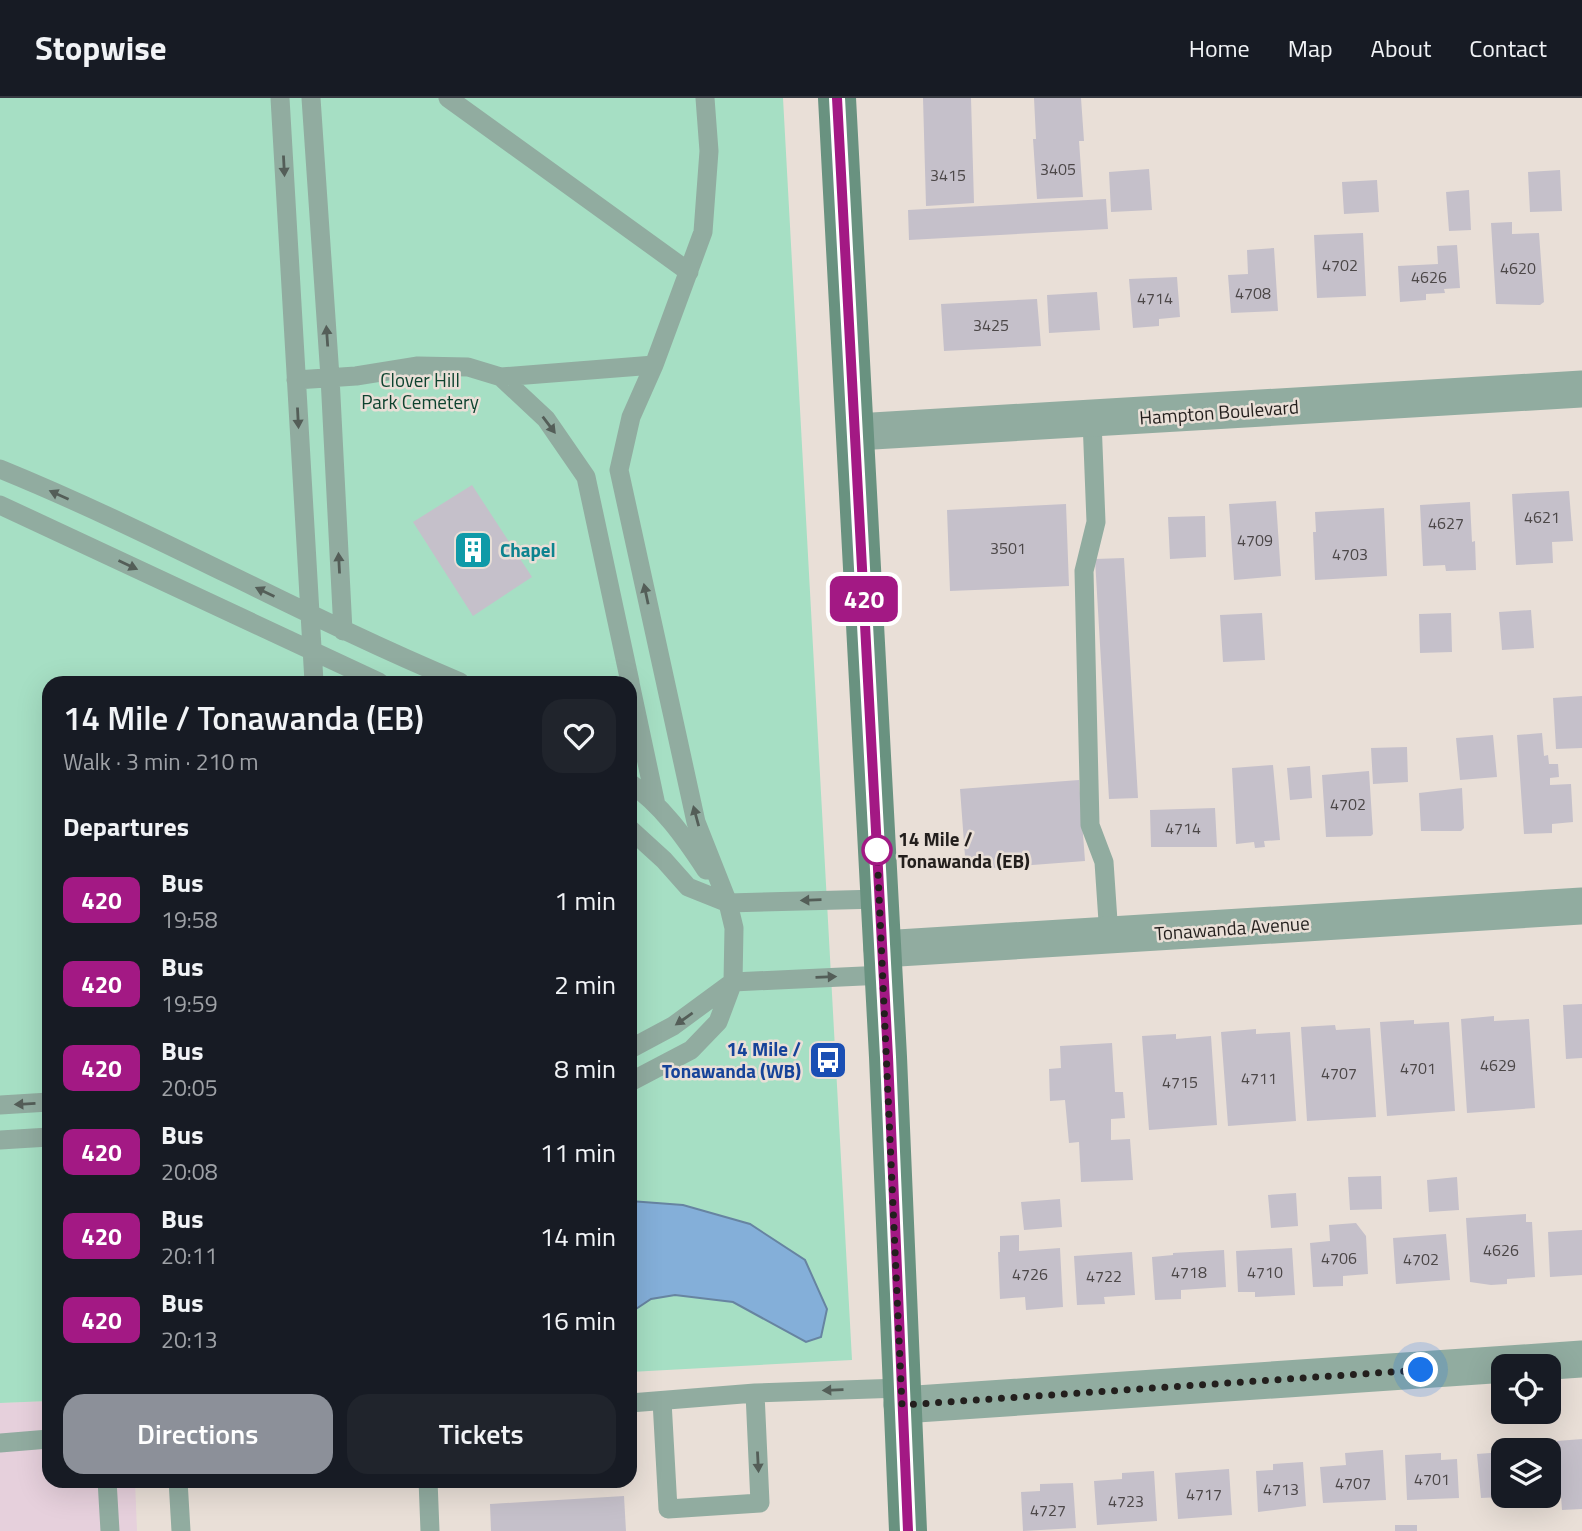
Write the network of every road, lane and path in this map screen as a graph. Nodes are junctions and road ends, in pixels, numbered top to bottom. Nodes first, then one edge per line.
1 (281, 98) edge
2 (311, 98) edge
3 (448, 98) edge
4 (705, 98) edge
5 (837, 98) edge
6 (689, 272) junction
7 (654, 365) junction
8 (330, 377) junction
9 (501, 377) junction
10 (296, 380) junction
11 (1582, 389) edge
12 (1092, 420) junction
13 (856, 432) junction
14 (0, 468) edge
15 (619, 470) junction
16 (586, 477) junction
17 (0, 505) edge
18 (308, 614) junction
19 (343, 631) junction
20 (373, 645) junction
21 (311, 651) junction
22 (313, 676) edge
23 (362, 676) edge
24 (374, 676) edge
25 (446, 676) edge
26 (629, 676) edge
27 (637, 716) edge
28 (637, 789) edge
29 (656, 807) junction
30 (637, 835) edge
31 (880, 899) junction
32 (728, 903) junction
33 (1582, 906) edge
34 (1109, 936) junction
35 (883, 962) junction
36 (733, 982) junction
37 (637, 1045) edge
38 (637, 1078) edge
39 (42, 1102) edge
40 (0, 1105) edge
41 (42, 1137) edge
42 (0, 1140) edge
43 (1582, 1359) edge
44 (755, 1393) junction
45 (902, 1396) junction
46 (662, 1401) junction
47 (637, 1403) edge
48 (42, 1440) edge
49 (0, 1443) edge
50 (107, 1488) edge
51 (178, 1488) edge
52 (428, 1488) edge
53 (110, 1531) edge
54 (181, 1531) edge
55 (430, 1531) edge
56 (908, 1531) edge

1 -> 10 lane
8 -> 2 lane
3 - 6 lane
4 - 6 lane
5 - 13 main road
6 - 7 lane
7 - 9 lane
7 - 15 lane
8 - 9 lane
8 - 10 lane
19 -> 8 lane
9 -> 16 lane
10 -> 18 lane
11 - 12 street, Hampton Boulevard
12 - 13 street, Hampton Boulevard
12 - 34 lane
13 - 31 main road
18 -> 14 lane
15 - 16 lane
32 -> 15 lane
16 - 26 lane
17 -> 21 lane
18 - 19 lane
18 - 21 lane
19 - 20 lane
20 - 24 lane
20 - 25 lane
21 - 22 lane
21 - 23 lane
27 - 29 lane
28 - 29 lane
29 - 32 lane
30 - 32 lane
31 -> 32 lane
31 - 35 main road
32 - 36 lane
33 - 34 street, Tonawanda Avenue
34 - 35 street, Tonawanda Avenue
36 -> 35 lane
35 - 45 main road
36 -> 37 lane
36 - 38 lane
39 -> 40 lane
41 - 42 lane
43 - 45 street
45 -> 44 lane
44 - 46 lane
44 -> 46 lane
45 - 56 main road
46 - 47 lane
48 - 49 lane
50 - 53 lane
51 - 54 lane
52 - 55 lane

